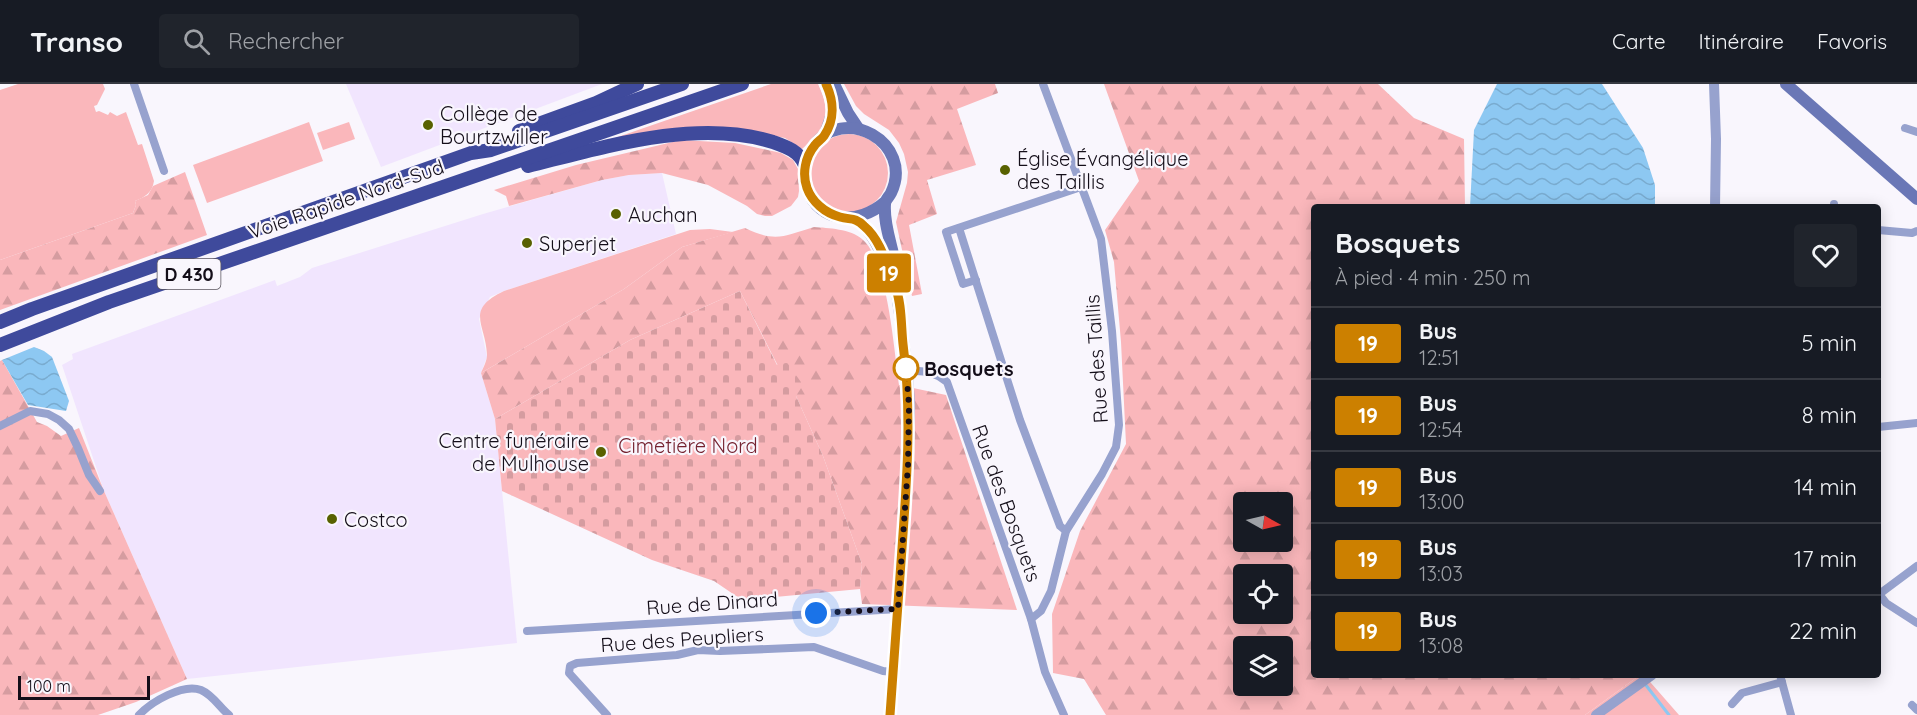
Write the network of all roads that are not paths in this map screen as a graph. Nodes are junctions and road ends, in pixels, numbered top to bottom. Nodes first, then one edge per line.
1 (134, 84) edge
2 (637, 84) edge
3 (682, 84) edge
4 (741, 84) edge
5 (1043, 84) edge
6 (1714, 84) edge
7 (1786, 84) edge
8 (832, 88) edge
9 (858, 128) junction
10 (1905, 128) dead end
11 (1917, 132) edge
12 (824, 136) junction
13 (471, 153) junction
14 (806, 165) junction
15 (164, 171) dead end
16 (479, 174) junction
17 (1082, 187) junction
18 (1917, 199) edge
19 (885, 202) junction
20 (1715, 204) edge
21 (854, 218) junction
22 (959, 228) junction
23 (1881, 231) edge
24 (1917, 231) edge
25 (976, 280) junction
26 (896, 289) junction
27 (0, 322) edge
28 (0, 345) edge
29 (907, 371) junction
30 (1917, 423) edge
31 (0, 426) edge
32 (1881, 427) edge
33 (100, 491) dead end
34 (1066, 531) junction
35 (1917, 566) edge
36 (1881, 593) edge
37 (1881, 597) edge
38 (898, 609) junction
39 (1031, 619) junction
40 (1917, 623) edge
41 (527, 631) dead end
42 (893, 672) junction
43 (1648, 678) edge
44 (1781, 679) edge
45 (1732, 704) dead end
46 (224, 713) edge
47 (139, 715) edge
48 (607, 715) edge
49 (890, 715) edge
50 (1064, 715) edge
51 (1596, 715) edge
52 (1791, 715) edge

1 - 15 street
2 - 13 highway
3 - 13 highway, Voie Rapide Nord-Sud / D 430
4 - 16 highway, Voie Rapide Nord-Sud / D 430
5 - 17 street, Rue des Taillis
6 - 20 street
7 - 18 main road
8 - 9 main road
8 - 12 main road
9 - 12 main road
9 - 19 main road
10 - 11 street
12 - 14 main road
13 - 27 highway, Voie Rapide Nord-Sud / D 430
14 - 16 highway
14 - 21 main road
16 - 28 highway, Voie Rapide Nord-Sud / D 430
17 - 22 street
17 - 34 street, Rue des Taillis
19 - 21 main road
19 - 26 main road
21 - 26 main road
22 - 25 street
22 - 25 street
23 - 24 street
25 - 34 street
26 - 29 main road
29 - 38 main road
29 - 39 street, Rue des Bosquets
30 - 32 street
31 - 33 street
34 - 39 street, Rue des Taillis
35 - 36 street
37 - 40 street
38 - 41 street, Rue de Dinard
38 - 42 main road
39 - 50 street, Rue des Bosquets
42 - 48 street, Rue des Peupliers
42 - 49 main road
43 - 51 street
44 - 45 street
44 - 52 street
46 - 47 street

